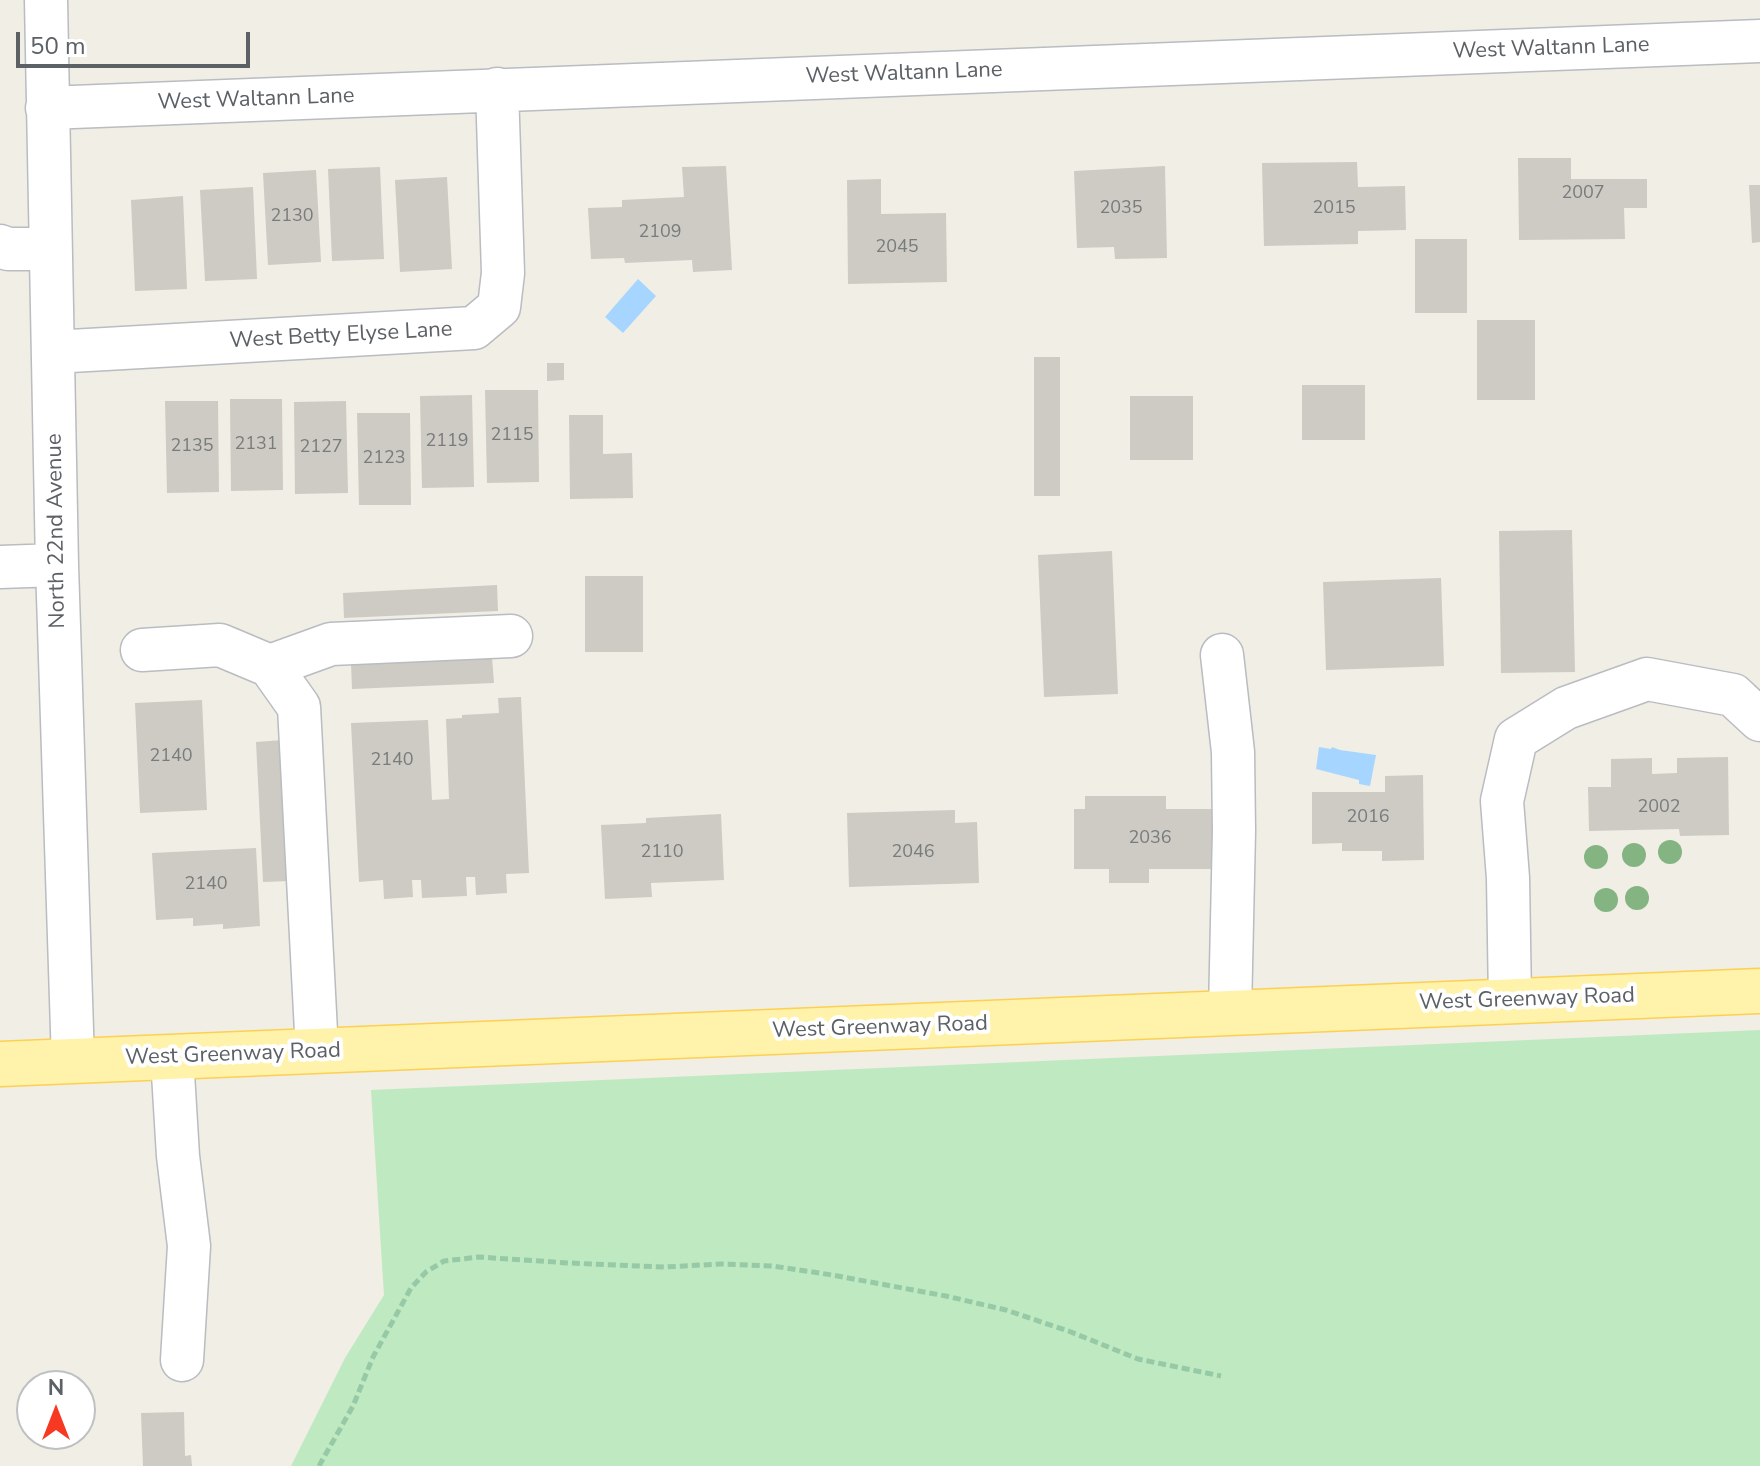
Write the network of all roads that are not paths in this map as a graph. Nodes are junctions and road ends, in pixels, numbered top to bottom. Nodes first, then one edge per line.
1 (46, 0) edge
2 (1760, 41) edge
3 (497, 89) junction
4 (47, 108) junction
5 (0, 246) edge
6 (50, 249) junction
7 (53, 352) junction
8 (57, 565) junction
9 (0, 567) edge
10 (511, 636) dead end
11 (142, 650) dead end
12 (1222, 655) dead end
13 (270, 666) junction
14 (1760, 720) edge
15 (1760, 991) edge
16 (1510, 1001) junction
17 (1230, 1012) junction
18 (317, 1051) junction
19 (172, 1057) junction
20 (73, 1061) junction
21 (0, 1064) edge
22 (182, 1360) dead end

1 - 4 street, North 22nd Avenue
2 - 3 street, West Waltann Lane
3 - 4 street, West Waltann Lane
3 - 7 street, West Betty Elyse Lane
4 - 6 street, North 22nd Avenue
5 - 6 street
6 - 7 street, North 22nd Avenue
7 - 8 street, North 22nd Avenue
8 - 9 street
8 - 20 street, North 22nd Avenue
10 - 13 street
11 - 13 street
12 - 17 street
13 - 18 street
14 - 16 street
15 - 16 main road, West Greenway Road
16 - 17 main road, West Greenway Road
17 - 18 main road, West Greenway Road
18 - 19 main road, West Greenway Road
19 - 20 main road, West Greenway Road
19 - 22 street
20 - 21 main road, West Greenway Road

